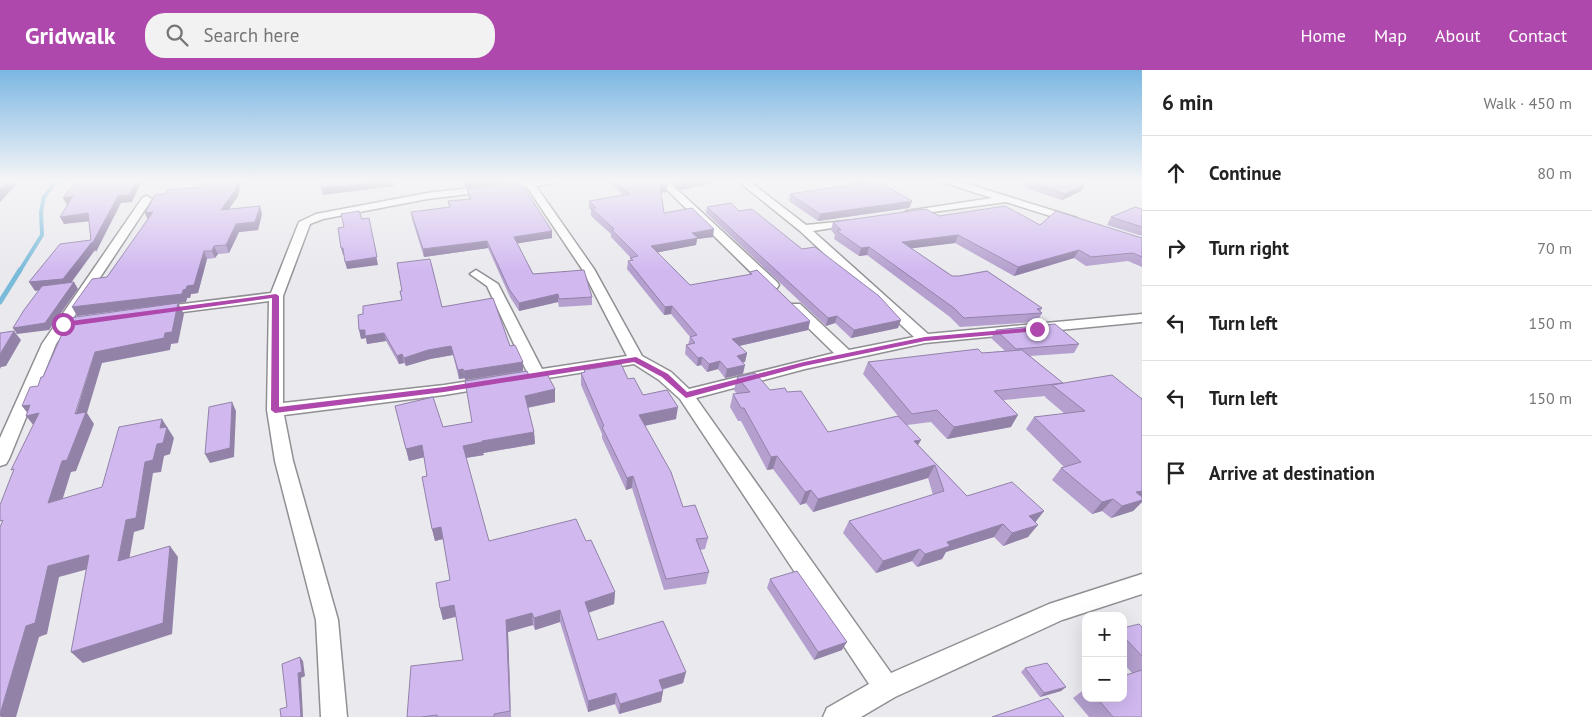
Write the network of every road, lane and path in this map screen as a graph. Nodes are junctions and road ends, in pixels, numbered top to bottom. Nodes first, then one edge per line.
1 (139, 211) edge
2 (346, 211) edge
3 (549, 211) edge
4 (695, 211) edge
5 (781, 211) edge
6 (925, 211) edge
7 (1045, 211) edge
8 (900, 215) edge
9 (862, 220) edge
10 (1082, 223) edge
11 (804, 229) junction
12 (476, 274) dead end
13 (276, 296) junction
14 (150, 313) edge
15 (1142, 318) edge
16 (82, 322) edge
17 (63, 324) junction
18 (925, 339) junction
19 (846, 356) junction
20 (636, 359) junction
21 (537, 375) junction
22 (686, 395) junction
23 (275, 410) junction
24 (0, 459) edge
25 (1142, 584) edge
26 (886, 688) junction
27 (334, 717) edge
28 (836, 717) edge

1 - 17 street
2 - 13 street
3 - 20 street
4 - 19 street
5 - 11 street
6 - 8 street
7 - 10 street
9 - 11 street
11 - 18 street
12 - 21 street
13 - 14 street
13 - 23 street
15 - 18 street
16 - 17 street
17 - 24 street
18 - 19 street
19 - 22 street
20 - 21 street
20 - 22 street
21 - 23 street
22 - 26 street
23 - 27 street
25 - 26 street
26 - 28 street

